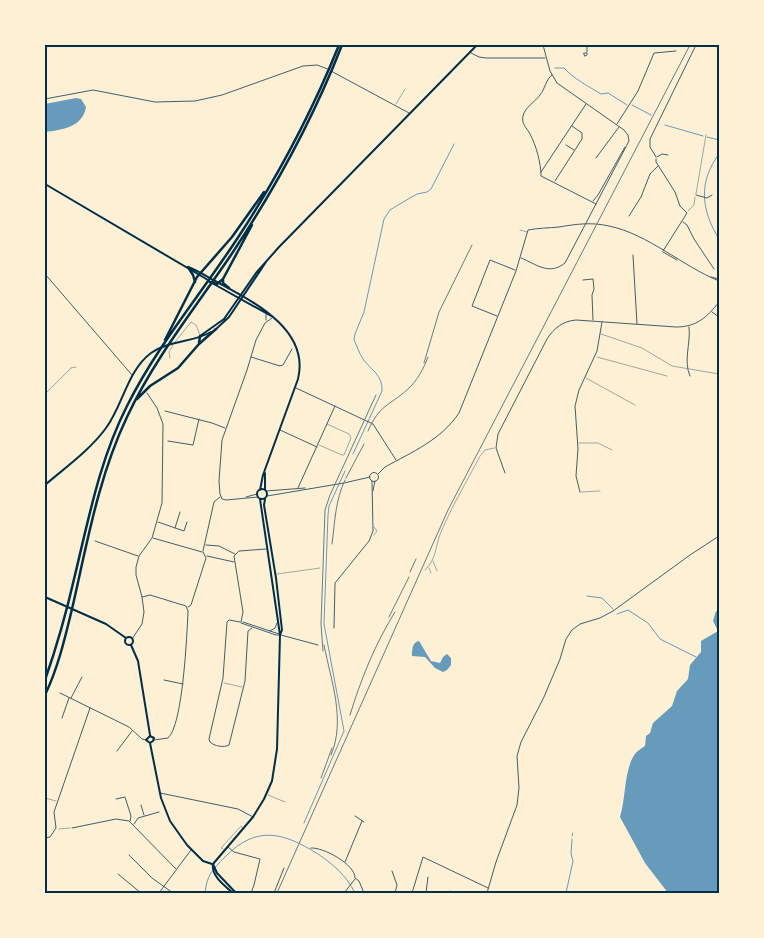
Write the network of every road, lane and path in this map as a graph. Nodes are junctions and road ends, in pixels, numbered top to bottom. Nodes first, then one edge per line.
1 (341, 45) edge
2 (477, 45) edge
3 (543, 45) edge
4 (586, 45) edge
5 (696, 45) edge
6 (676, 51) dead end
7 (470, 52) junction
8 (586, 52) dead end
9 (547, 58) junction
10 (552, 75) junction
11 (405, 90) dead end
12 (45, 98) edge
13 (586, 104) junction
14 (396, 105) junction
15 (410, 113) junction
16 (616, 125) junction
17 (571, 126) junction
18 (619, 127) junction
19 (706, 135) dead end
20 (566, 145) dead end
21 (627, 147) junction
22 (575, 151) junction
23 (668, 155) dead end
24 (596, 158) dead end
25 (656, 158) junction
26 (658, 166) junction
27 (541, 172) junction
28 (272, 182) junction
29 (555, 182) junction
30 (45, 184) edge
31 (696, 195) junction
32 (712, 195) dead end
33 (593, 202) junction
34 (597, 204) junction
35 (258, 212) junction
36 (687, 213) junction
37 (629, 216) dead end
38 (682, 221) junction
39 (520, 230) dead end
40 (527, 232) junction
41 (663, 251) junction
42 (633, 255) dead end
43 (521, 258) junction
44 (188, 268) junction
45 (714, 269) dead end
46 (516, 271) junction
47 (45, 274) edge
48 (200, 274) junction
49 (206, 277) junction
50 (223, 280) junction
51 (583, 280) dead end
52 (719, 280) edge
53 (195, 282) junction
54 (210, 282) joint
55 (216, 283) junction
56 (229, 288) junction
57 (241, 297) junction
58 (719, 302) edge
59 (711, 312) junction
60 (266, 314) junction
61 (498, 316) junction
62 (272, 317) junction
63 (719, 317) edge
64 (266, 321) junction
65 (593, 321) junction
66 (602, 322) junction
67 (637, 324) junction
68 (689, 327) junction
69 (216, 329) junction
70 (601, 334) junction
71 (200, 336) junction
72 (199, 344) junction
73 (292, 349) dead end
74 (160, 350) junction
75 (595, 356) junction
76 (251, 357) junction
77 (170, 358) dead end
78 (76, 367) dead end
79 (688, 369) junction
80 (719, 374) edge
81 (132, 375) junction
82 (667, 376) dead end
83 (690, 376) dead end
84 (585, 377) junction
85 (295, 387) junction
86 (147, 393) dead end
87 (45, 394) edge
88 (133, 404) junction
89 (635, 404) dead end
90 (336, 405) junction
91 (165, 411) dead end
92 (199, 419) junction
93 (327, 424) junction
94 (226, 428) junction
95 (280, 430) junction
96 (168, 441) dead end
97 (577, 443) junction
98 (317, 445) junction
99 (496, 448) junction
100 (612, 450) dead end
101 (396, 461) junction
102 (265, 473) junction
103 (505, 473) dead end
104 (378, 474) junction
105 (370, 477) junction
106 (372, 481) junction
107 (375, 481) junction
108 (45, 485) edge
109 (298, 488) junction
110 (308, 488) junction
111 (260, 490) junction
112 (265, 490) junction
113 (295, 491) junction
114 (600, 491) dead end
115 (372, 492) junction
116 (580, 492) joint
117 (258, 496) junction
118 (267, 496) junction
119 (221, 497) junction
120 (264, 499) junction
121 (180, 512) dead end
122 (157, 522) junction
123 (188, 522) dead end
124 (373, 526) junction
125 (175, 528) junction
126 (372, 534) junction
127 (719, 536) edge
128 (152, 538) junction
129 (95, 541) dead end
130 (206, 544) junction
131 (268, 548) junction
132 (202, 552) junction
133 (235, 554) junction
134 (139, 556) junction
135 (206, 556) junction
136 (433, 560) junction
137 (234, 562) junction
138 (429, 566) junction
139 (320, 568) dead end
140 (425, 570) dead end
141 (437, 571) dead end
142 (271, 573) junction
143 (431, 573) dead end
144 (275, 574) junction
145 (45, 597) edge
146 (142, 597) junction
147 (188, 608) junction
148 (241, 622) junction
149 (278, 623) junction
150 (254, 627) junction
151 (334, 628) dead end
152 (269, 631) junction
153 (280, 634) junction
154 (126, 638) junction
155 (132, 639) junction
156 (131, 645) junction
157 (318, 645) dead end
158 (82, 677) dead end
159 (45, 680) edge
160 (164, 680) dead end
161 (222, 682) junction
162 (184, 684) junction
163 (243, 688) junction
164 (60, 693) dead end
165 (45, 695) edge
166 (70, 698) junction
167 (90, 708) junction
168 (62, 718) dead end
169 (132, 730) junction
170 (150, 736) junction
171 (146, 740) junction
172 (154, 740) junction
173 (150, 743) junction
174 (117, 751) dead end
175 (160, 793) junction
176 (266, 794) junction
177 (45, 798) edge
178 (116, 799) dead end
179 (57, 801) junction
180 (285, 802) dead end
181 (141, 805) dead end
182 (165, 810) junction
183 (159, 812) joint
184 (144, 816) junction
185 (354, 816) dead end
186 (253, 817) junction
187 (129, 822) junction
188 (134, 825) junction
189 (72, 828) joint
190 (57, 829) junction
191 (244, 829) junction
192 (45, 838) edge
193 (229, 847) junction
194 (311, 848) dead end
195 (192, 849) junction
196 (224, 851) junction
197 (129, 854) dead end
198 (344, 863) junction
199 (213, 868) junction
200 (284, 868) dead end
201 (176, 869) junction
202 (392, 871) dead end
203 (118, 874) dead end
204 (428, 877) dead end
205 (355, 878) junction
206 (163, 887) junction
207 (228, 888) junction
208 (489, 888) junction
209 (141, 893) edge
210 (159, 893) edge
211 (173, 893) edge
212 (229, 893) edge
213 (234, 893) edge
214 (251, 893) edge
215 (274, 893) edge
216 (344, 893) edge
217 (364, 893) edge
218 (395, 893) edge
219 (412, 893) edge
220 (426, 893) edge
221 (487, 893) edge

1 - 28 highway
1 - 35 highway
2 - 7 main road
3 - 9 street
4 - 8 street
5 - 25 street
6 - 16 street
7 - 9 street
7 - 15 main road
9 - 10 street
10 - 13 street
10 - 27 street
11 - 14 street
12 - 14 street
13 - 16 street
13 - 17 street
14 - 15 street
15 - 57 main road
16 - 18 street
17 - 22 street
17 - 27 street
18 - 21 street
18 - 24 street
19 - 31 street
20 - 22 street
21 - 33 street
21 - 34 street
22 - 29 street
23 - 25 street
25 - 26 street
26 - 36 street
26 - 37 street
27 - 29 street
28 - 48 highway
28 - 74 highway
29 - 33 street
30 - 44 main road
31 - 32 street
31 - 36 street
33 - 34 street
34 - 43 street
35 - 50 highway
35 - 88 highway
36 - 38 street
38 - 41 street
38 - 45 street
39 - 40 street
40 - 41 street
40 - 43 street
41 - 52 street
42 - 67 street
43 - 46 street
44 - 48 main road
44 - 53 highway
46 - 61 street
46 - 61 street
47 - 81 street
48 - 49 main road
48 - 53 highway
49 - 54 main road
49 - 55 main road
50 - 55 highway
50 - 56 highway
51 - 65 street
53 - 74 highway
54 - 55 highway
55 - 56 main road
55 - 57 main road
56 - 57 main road
57 - 60 main road
57 - 62 main road
57 - 69 main road
57 - 71 main road
58 - 59 street
59 - 63 street
59 - 68 street
60 - 62 main road
60 - 64 street
61 - 101 street
62 - 64 street
62 - 85 main road
64 - 76 street
65 - 66 street
65 - 99 street
66 - 67 street
66 - 70 street
67 - 68 street
68 - 79 street
69 - 71 main road
69 - 72 highway
70 - 75 street
70 - 79 street
71 - 72 highway
71 - 77 street
71 - 81 main road
72 - 88 highway
73 - 76 street
74 - 159 highway
75 - 82 street
75 - 84 street
76 - 94 street
78 - 87 street
79 - 80 street
79 - 83 street
81 - 108 main road
84 - 89 street
84 - 97 street
85 - 90 street
85 - 95 main road
86 - 122 street
88 - 165 highway
90 - 93 street
90 - 101 street
91 - 92 street
92 - 94 street
92 - 96 street
93 - 98 street
93 - 98 street
94 - 119 street
95 - 98 street
95 - 102 main road
97 - 100 street
97 - 116 street
98 - 109 street
99 - 103 street
99 - 136 street
101 - 104 street
102 - 111 main road
102 - 112 main road
104 - 105 street
104 - 107 street
105 - 106 street
105 - 110 street
106 - 107 street
106 - 115 street
107 - 115 street
109 - 110 street
109 - 112 street
109 - 113 street
110 - 113 street
111 - 112 main road
111 - 117 main road
112 - 118 main road
113 - 118 street
114 - 116 street
115 - 124 street
117 - 119 street
117 - 120 main road
117 - 131 main road
118 - 120 main road
119 - 130 street
120 - 144 main road
121 - 125 street
122 - 125 street
122 - 128 street
123 - 125 street
124 - 126 street
124 - 126 street
126 - 151 street
127 - 208 street
128 - 132 street
128 - 134 street
129 - 134 street
130 - 132 street
130 - 133 street
131 - 133 street
131 - 142 main road
132 - 135 street
133 - 137 street
134 - 146 street
135 - 137 street
135 - 147 street
136 - 138 street
136 - 141 street
137 - 148 street
138 - 140 street
138 - 143 street
139 - 144 street
142 - 144 street
142 - 149 main road
144 - 153 main road
145 - 154 main road
146 - 147 street
146 - 155 street
147 - 162 street
148 - 150 street
148 - 152 street
148 - 161 street
149 - 152 street
149 - 153 main road
150 - 153 street
150 - 163 street
152 - 153 street
153 - 157 street
153 - 176 main road
154 - 155 main road
154 - 156 main road
155 - 156 main road
156 - 170 main road
158 - 166 street
160 - 162 street
161 - 163 street
161 - 163 street
162 - 172 street
164 - 166 street
166 - 167 street
166 - 168 street
167 - 169 street
167 - 179 street
169 - 171 street
169 - 174 street
170 - 171 main road
170 - 172 main road
171 - 173 main road
172 - 173 main road
173 - 175 main road
175 - 182 main road
175 - 186 street
176 - 180 street
176 - 186 main road
177 - 179 street
178 - 187 street
179 - 190 street
181 - 184 street
182 - 183 street
182 - 195 main road
183 - 184 street
184 - 188 street
185 - 198 street
186 - 191 main road
187 - 188 street
187 - 189 street
188 - 201 street
189 - 190 street
190 - 192 street
191 - 193 main road
191 - 196 street
193 - 196 main road
193 - 214 street
194 - 198 street
195 - 199 main road
195 - 201 street
196 - 199 main road
197 - 206 street
198 - 205 street
199 - 207 main road
199 - 213 main road
200 - 215 street
201 - 206 street
202 - 218 street
203 - 209 street
204 - 220 street
205 - 216 street
205 - 217 street
206 - 210 street
206 - 211 street
207 - 212 street
207 - 213 main road
208 - 219 street
208 - 221 street

